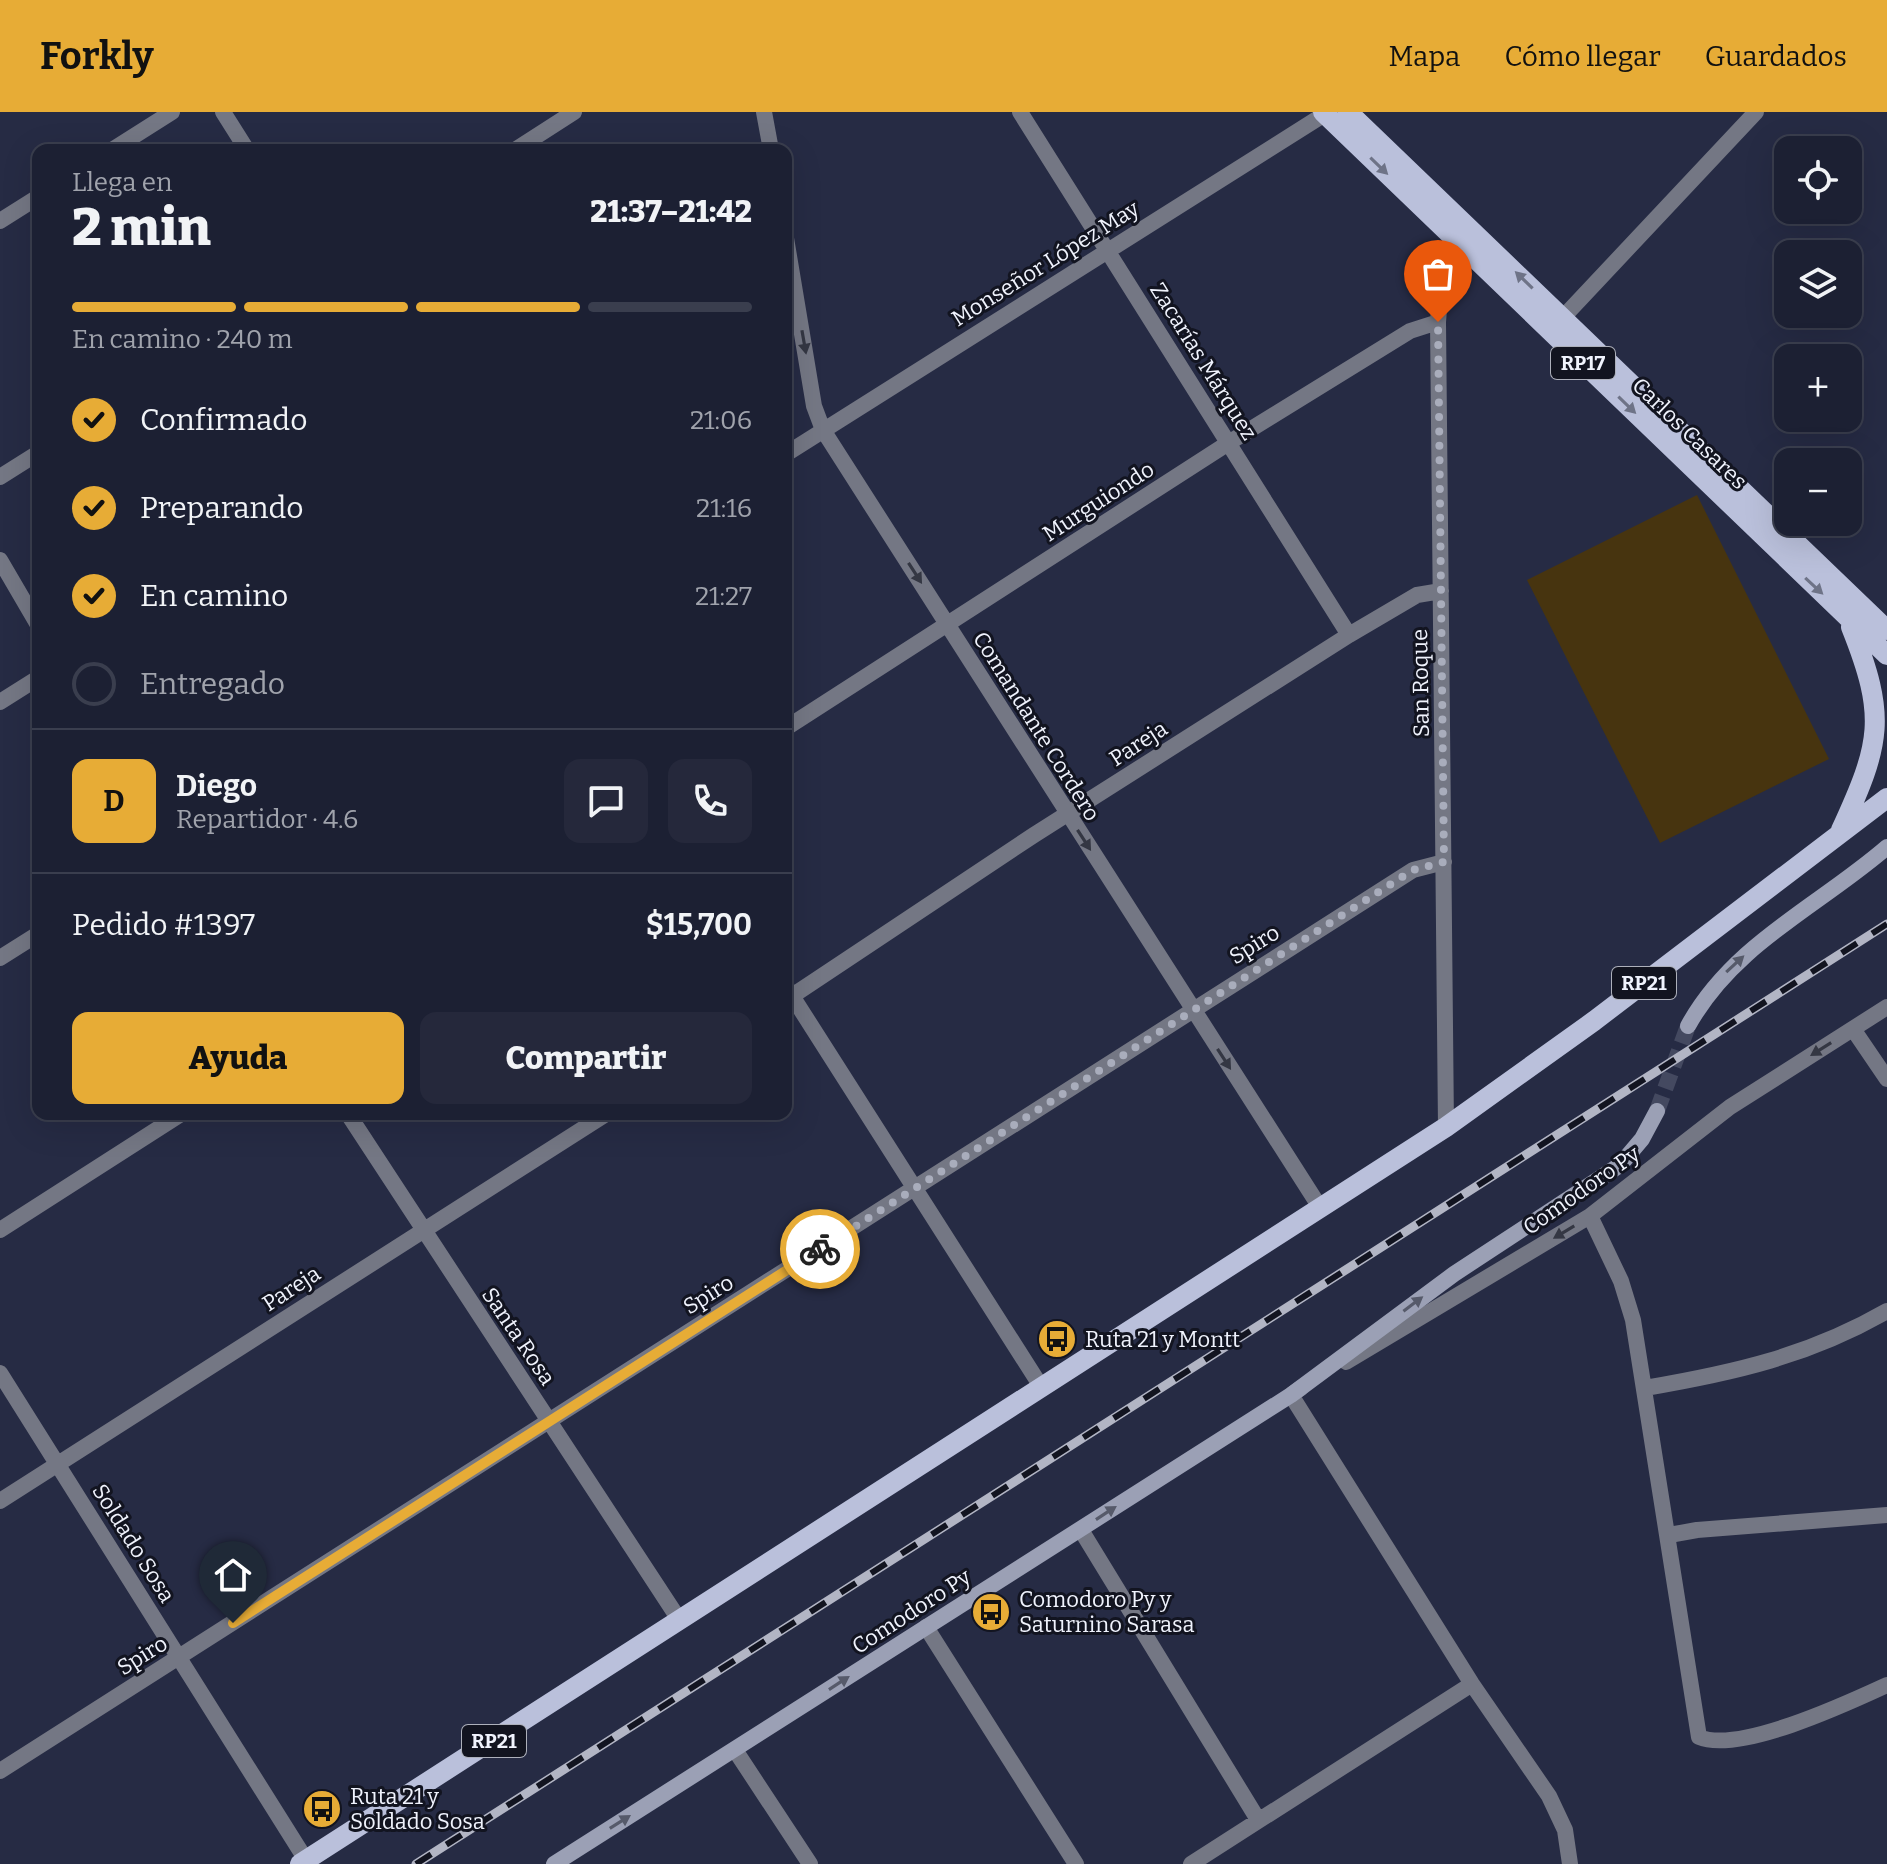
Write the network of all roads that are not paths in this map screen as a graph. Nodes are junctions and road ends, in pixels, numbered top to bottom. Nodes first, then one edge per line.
1 (172, 112) edge
2 (223, 112) edge
3 (574, 112) edge
4 (764, 112) edge
5 (1020, 112) edge
6 (1348, 112) edge
7 (1756, 112) edge
8 (1326, 113) edge
9 (121, 144) edge
10 (243, 144) edge
11 (524, 144) edge
12 (770, 144) edge
13 (32, 201) edge
14 (0, 221) edge
15 (1460, 244) junction
16 (1107, 249) junction
17 (792, 274) edge
18 (1438, 322) junction
19 (1557, 324) junction
20 (823, 430) junction
21 (1230, 442) junction
22 (792, 450) edge
23 (32, 457) edge
24 (0, 477) edge
25 (0, 560) edge
26 (1441, 591) junction
27 (1853, 610) junction
28 (32, 615) edge
29 (948, 625) junction
30 (1887, 627) edge
31 (1349, 635) junction
32 (1887, 655) edge
33 (32, 682) edge
34 (0, 702) edge
35 (792, 724) edge
36 (1887, 798) edge
37 (1068, 815) junction
38 (1839, 835) junction
39 (1887, 847) edge
40 (1444, 862) junction
41 (32, 938) edge
42 (0, 958) edge
43 (792, 991) edge
44 (792, 1000) edge
45 (1887, 1007) edge
46 (1192, 1010) junction
47 (1688, 1026) tunnel mouth
48 (1853, 1029) junction
49 (1887, 1079) edge
50 (1657, 1111) tunnel mouth
51 (172, 1120) edge
52 (352, 1120) edge
53 (596, 1120) edge
54 (1446, 1127) junction
55 (915, 1189) junction
56 (1321, 1209) junction
57 (1590, 1216) junction
58 (0, 1230) edge
59 (422, 1230) junction
60 (1887, 1311) edge
61 (0, 1373) edge
62 (1042, 1388) junction
63 (1645, 1388) junction
64 (1291, 1395) junction
65 (549, 1421) junction
66 (57, 1463) junction
67 (0, 1501) edge
68 (1887, 1515) edge
69 (1081, 1530) junction
70 (1669, 1535) junction
71 (680, 1621) junction
72 (926, 1627) junction
73 (180, 1657) junction
74 (1472, 1684) junction
75 (1887, 1685) edge
76 (735, 1750) junction
77 (0, 1771) edge
78 (1257, 1818) junction
79 (303, 1862) edge
80 (554, 1864) edge
81 (810, 1864) edge
82 (1076, 1864) edge
83 (1191, 1864) edge
84 (1570, 1864) edge

1 - 9 street
2 - 10 street
3 - 11 street
4 - 12 street
5 - 16 street, Zacarías Márquez
19 -> 6 main road, Carlos Casares / RP17
7 - 19 street
8 -> 15 main road, Carlos Casares / RP17
8 - 16 street, Monseñor López May
13 - 14 street
15 - 18 street, San Roque
15 - 19 main road, Carlos Casares / RP17
16 - 20 street, Monseñor López May
16 - 21 street, Zacarías Márquez
17 -> 20 street, Comandante Cordero
18 - 21 street, Murguiondo
18 - 26 street, San Roque
19 - 27 main road, Carlos Casares / RP17
20 - 22 street, Monseñor López May
20 -> 29 street, Comandante Cordero
21 - 29 street, Murguiondo
21 - 31 street, Zacarías Márquez
23 - 24 street
25 - 28 street
26 - 31 street, Pareja
26 - 40 street, San Roque
27 - 30 main road, RP17
27 - 32 main road, Carlos Casares / RP17
27 - 38 main road, RP17
29 - 35 street, Murguiondo
29 - 37 street, Comandante Cordero
31 - 37 street, Pareja
33 - 34 street
36 - 38 main road, RP21
37 - 43 street, Pareja
37 -> 46 street, Comandante Cordero
38 - 54 main road, RP21
47 -> 39 main road
40 - 46 street, Spiro
40 - 54 street, San Roque
41 - 42 street
44 - 55 street
45 - 48 street, Comodoro Py
46 - 55 street, Spiro
46 -> 56 street, Comandante Cordero
48 - 49 street
48 -> 57 street, Comodoro Py
64 -> 50 main road, Comodoro Py
51 - 58 street
52 - 59 street, Santa Rosa
53 - 59 street, Pareja
54 - 56 main road, RP21
55 - 62 street
55 - 65 street, Spiro
56 - 62 main road, RP21
57 - 63 street
57 -> 64 street, Comodoro Py
59 - 65 street, Santa Rosa
59 - 66 street, Pareja
60 - 63 street
61 - 66 street, Soldado Sosa
62 - 71 main road, RP21
63 - 70 street
69 -> 64 main road, Comodoro Py
64 - 74 street
65 - 71 street, Santa Rosa
65 - 73 street, Spiro
66 - 67 street, Pareja
66 - 73 street, Soldado Sosa
68 - 70 street
69 - 72 main road, Comodoro Py
69 - 78 street
70 - 75 street
71 - 79 main road, RP21
76 -> 72 main road, Comodoro Py
72 - 82 street
73 - 77 street, Spiro
73 - 79 street, Soldado Sosa
74 - 78 street
74 - 84 street
80 -> 76 main road, Comodoro Py
76 - 81 street
78 - 83 street

